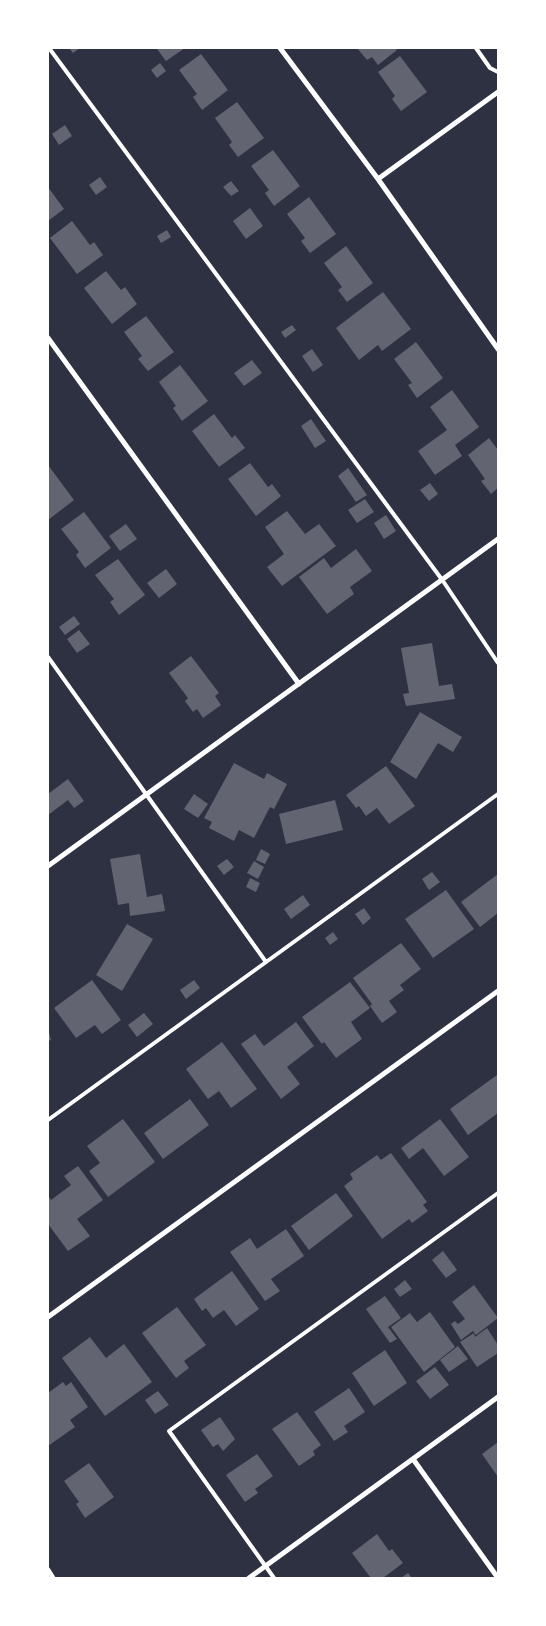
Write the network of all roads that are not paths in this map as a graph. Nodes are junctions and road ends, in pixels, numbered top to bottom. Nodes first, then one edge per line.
1 (49, 48) edge
2 (280, 48) edge
3 (476, 48) edge
4 (498, 72) edge
5 (498, 92) edge
6 (378, 179) junction
7 (48, 338) edge
8 (498, 349) edge
9 (498, 539) edge
10 (443, 581) junction
11 (48, 657) edge
12 (498, 664) edge
13 (299, 684) junction
14 (146, 792) junction
15 (498, 794) edge
16 (48, 866) edge
17 (266, 962) junction
18 (498, 991) edge
19 (48, 1120) edge
20 (498, 1193) edge
21 (48, 1318) edge
22 (498, 1397) edge
23 (413, 1459) junction
24 (265, 1566) junction
25 (48, 1570) edge
26 (53, 1578) edge
27 (249, 1578) edge
28 (274, 1578) edge
29 (498, 1578) edge

1 - 10 lane
2 - 6 street
3 - 4 lane
5 - 6 street
6 - 8 street
7 - 13 street
9 - 10 street
10 - 12 lane
10 - 13 street
11 - 14 lane
13 - 14 street
14 - 16 street
14 - 17 lane
15 - 17 lane
17 - 19 lane
18 - 21 street
20 - 24 lane
22 - 23 street
23 - 24 street
23 - 29 street
24 - 27 street
24 - 28 lane
25 - 26 street

